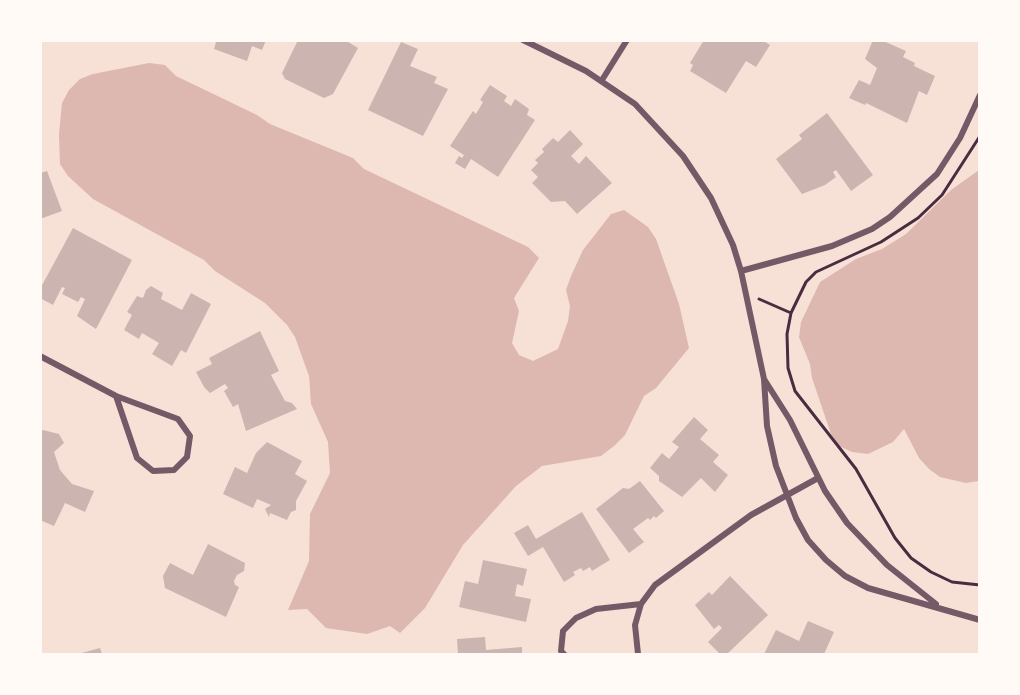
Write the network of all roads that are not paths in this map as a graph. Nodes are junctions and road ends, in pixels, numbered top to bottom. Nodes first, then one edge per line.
1 (522, 40) edge
2 (627, 40) edge
3 (602, 80) junction
4 (980, 95) edge
5 (741, 271) junction
6 (40, 356) edge
7 (764, 379) junction
8 (116, 396) junction
9 (818, 478) junction
10 (786, 494) junction
11 (641, 604) junction
12 (939, 606) junction
13 (980, 620) edge
14 (564, 654) edge
15 (638, 654) edge

1 - 3 street
2 - 3 street
3 - 5 street
4 - 5 street
5 - 7 street
6 - 8 street
7 - 9 street
7 - 10 street
8 - 8 street
9 - 10 street
9 - 12 street
10 - 11 street
10 - 12 street
11 - 14 street
11 - 15 street
12 - 13 street

